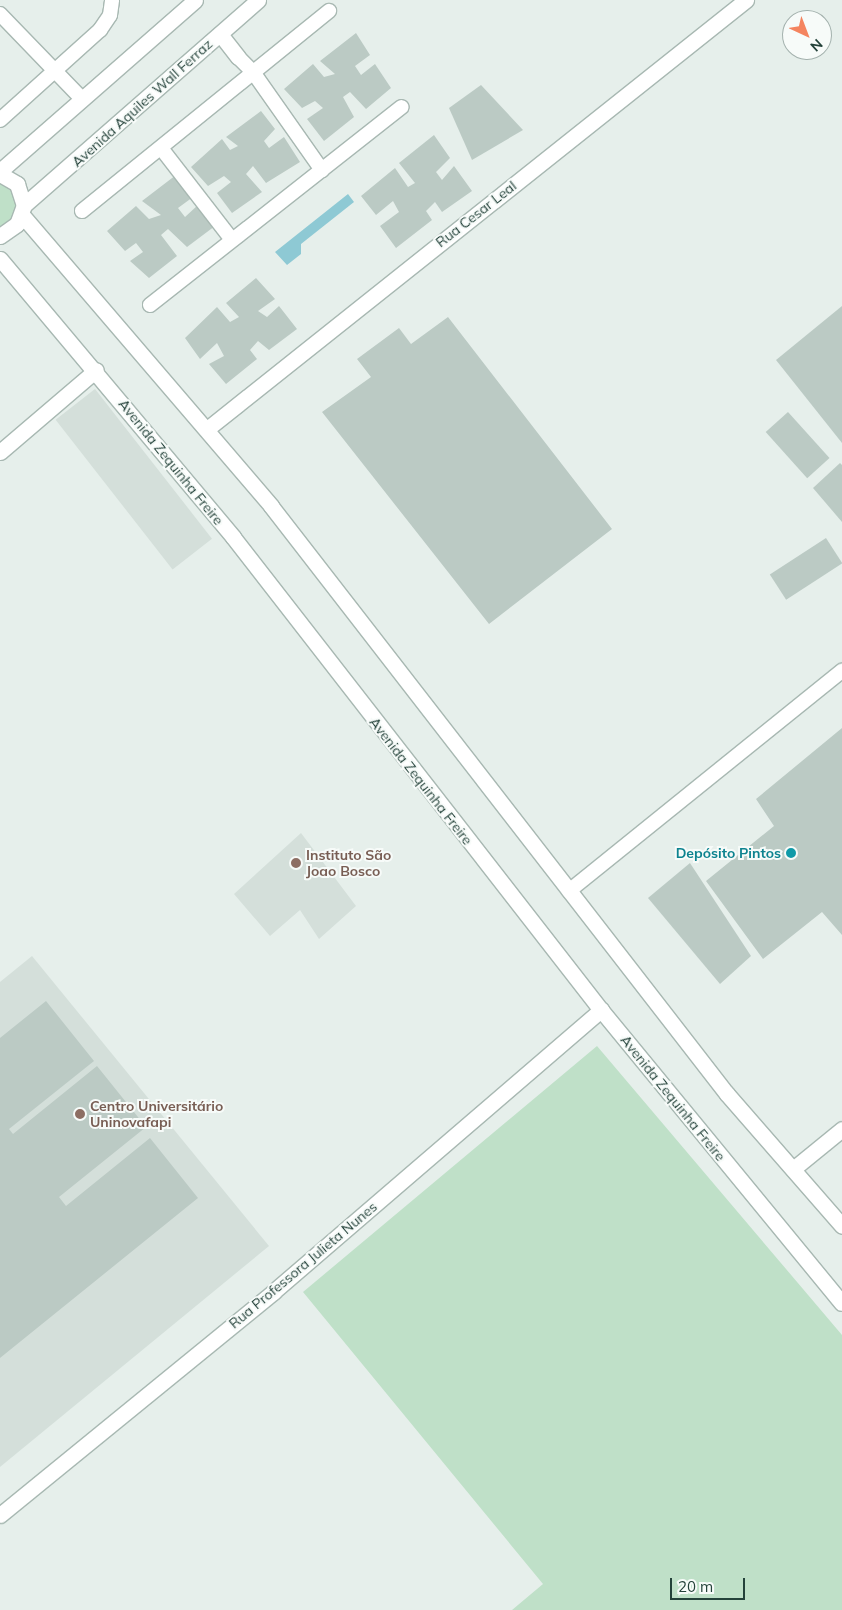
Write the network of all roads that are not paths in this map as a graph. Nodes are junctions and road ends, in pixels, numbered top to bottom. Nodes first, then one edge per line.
1 (112, 0) edge
2 (195, 0) edge
3 (258, 0) edge
4 (746, 0) edge
5 (329, 11) dead end
6 (0, 14) edge
7 (220, 34) junction
8 (238, 57) joint
9 (56, 72) junction
10 (253, 72) junction
11 (82, 98) junction
12 (402, 107) dead end
13 (0, 120) edge
14 (161, 148) junction
15 (322, 170) junction
16 (0, 172) edge
17 (23, 210) junction
18 (82, 211) dead end
19 (0, 236) edge
20 (232, 240) junction
21 (0, 259) edge
22 (150, 305) dead end
23 (96, 370) junction
24 (207, 429) junction
25 (0, 452) edge
26 (842, 672) edge
27 (569, 891) junction
28 (601, 1010) junction
29 (842, 1129) edge
30 (793, 1170) junction
31 (842, 1226) edge
32 (842, 1303) edge
33 (0, 1515) edge

1 - 9 lane
2 - 11 main road
3 - 7 main road, Avenida Aquiles Wall Ferraz
4 - 24 main road, Rua Cesar Leal
5 - 10 lane
6 - 9 lane
7 - 8 main road
7 - 17 main road, Avenida Aquiles Wall Ferraz
8 - 10 lane
9 - 11 lane
9 - 13 lane
10 - 14 lane
10 - 15 lane
11 - 16 main road
12 - 15 lane
14 - 18 lane
14 - 20 lane
15 - 20 lane
16 - 17 main road
17 - 19 main road, Avenida Aquiles Wall Ferraz
17 - 24 main road
20 - 22 lane
21 - 23 main road, Avenida Zequinha Freire
23 - 25 main road
23 - 28 main road, Avenida Zequinha Freire
24 - 27 main road
26 - 27 lane
27 - 30 main road
28 - 32 main road, Avenida Zequinha Freire
28 - 33 main road, Rua Professora Julieta Nunes
29 - 30 main road
30 - 31 main road

